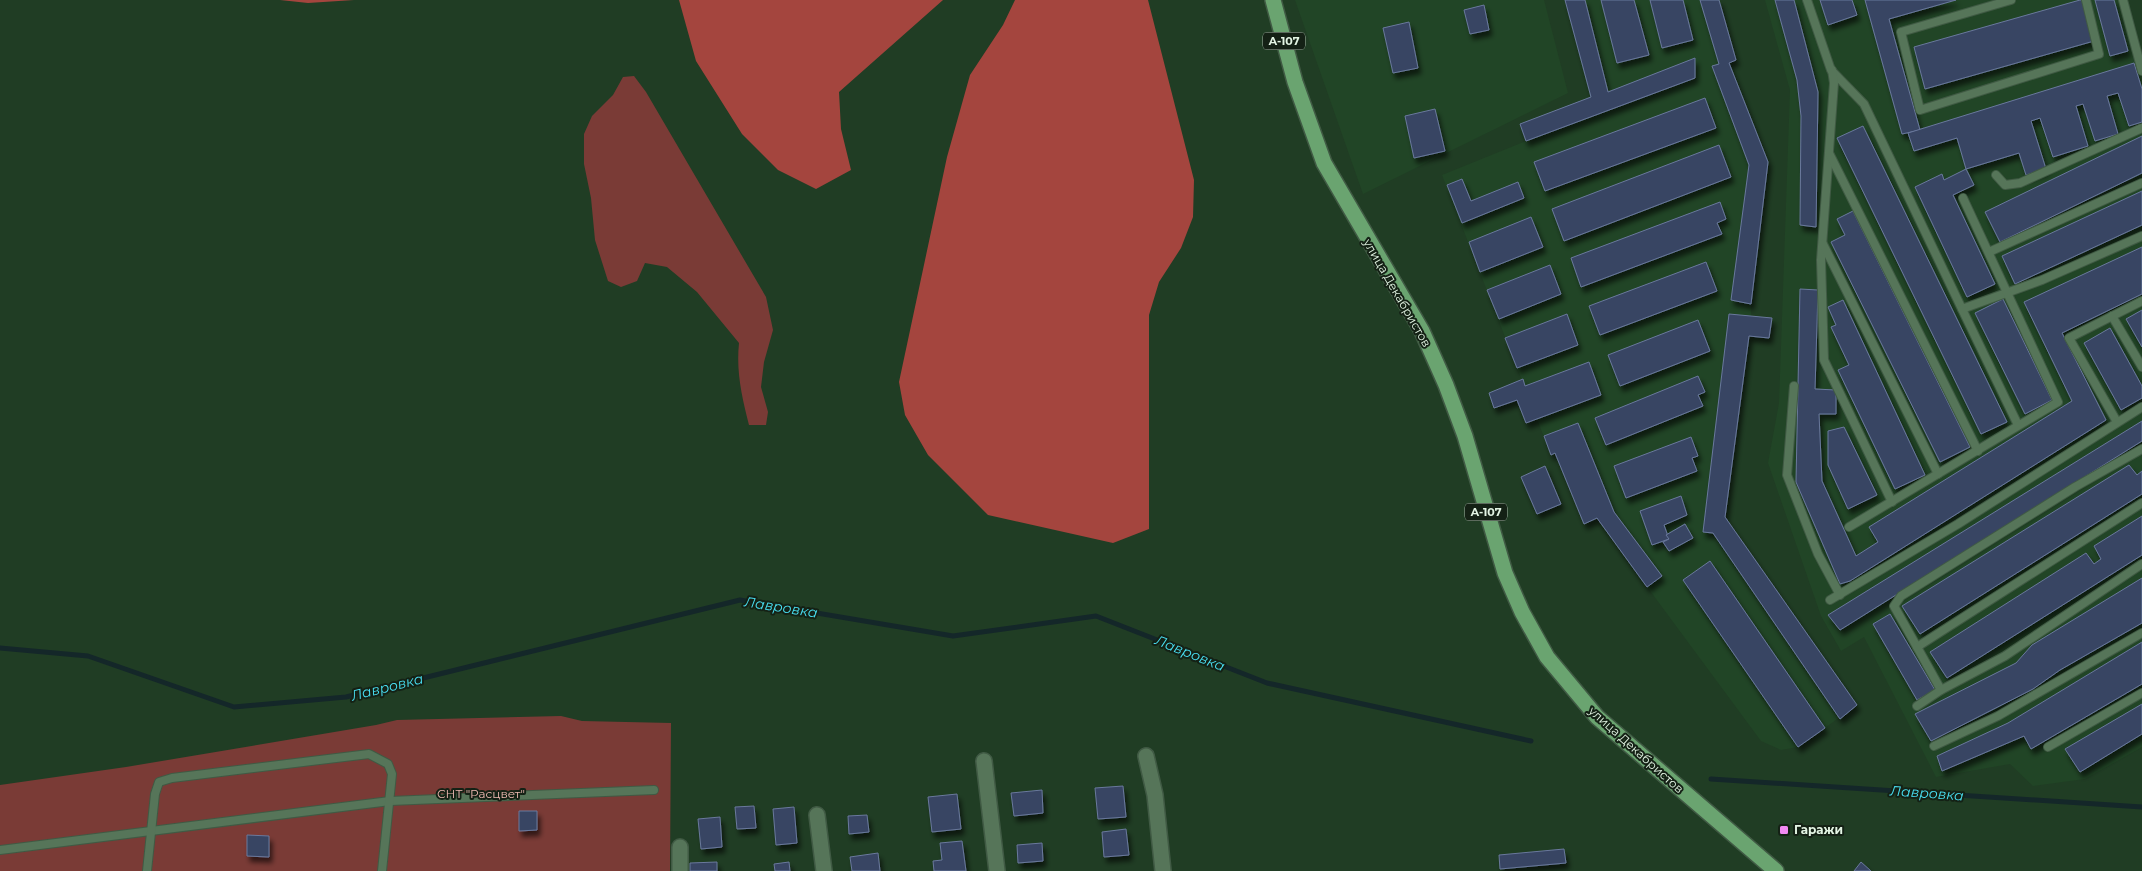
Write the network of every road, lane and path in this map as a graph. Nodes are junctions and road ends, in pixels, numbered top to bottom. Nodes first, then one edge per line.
1 (1273, 0) edge
2 (1807, 0) edge
3 (2011, 0) edge
4 (2086, 0) edge
5 (2123, 0) edge
6 (1832, 70) junction
7 (2142, 70) edge
8 (2142, 128) edge
9 (1829, 152) junction
10 (1996, 175) dead end
11 (2142, 183) edge
12 (1964, 198) dead end
13 (2142, 236) edge
14 (1822, 242) junction
15 (1989, 252) junction
16 (2007, 290) junction
17 (2142, 301) edge
18 (1962, 308) junction
19 (2112, 316) junction
20 (2142, 367) edge
21 (1794, 386) dead end
22 (2142, 407) edge
23 (2117, 422) junction
24 (2018, 425) junction
25 (2142, 449) edge
26 (1978, 451) junction
27 (1938, 474) junction
28 (1892, 502) junction
29 (2142, 503) edge
30 (1849, 527) dead end
31 (2142, 564) edge
32 (1840, 595) junction
33 (1830, 600) dead end
34 (2142, 633) edge
35 (1917, 647) junction
36 (1941, 690) junction
37 (2142, 693) edge
38 (1917, 706) dead end
39 (1934, 746) dead end
40 (2048, 747) dead end
41 (1146, 756) dead end
42 (984, 761) dead end
43 (654, 790) dead end
44 (390, 801) junction
45 (817, 815) dead end
46 (151, 831) junction
47 (680, 847) dead end
48 (0, 850) edge
49 (147, 871) edge
50 (382, 871) edge
51 (680, 871) edge
52 (824, 871) edge
53 (997, 871) edge
54 (1163, 871) edge
55 (1776, 871) edge

1 - 55 highway, улица Декабристов / А-107
2 - 6 lane
3 - 4 lane
5 - 7 lane
6 - 9 lane
6 - 18 lane
8 - 10 lane
9 - 14 lane
9 - 26 lane
11 - 15 lane
12 - 15 lane
13 - 16 lane
14 - 27 lane
14 - 28 lane
15 - 16 lane
16 - 18 lane
16 - 24 lane
17 - 19 lane
18 - 24 lane
19 - 20 lane
19 - 23 lane
21 - 32 lane
22 - 23 lane
23 - 32 lane
24 - 26 lane
25 - 35 lane
26 - 27 lane
27 - 28 lane
28 - 30 lane
29 - 35 lane
31 - 36 lane
32 - 33 lane
34 - 39 lane
35 - 36 lane
36 - 38 lane
37 - 40 lane
41 - 54 street
42 - 53 street
43 - 44 lane
44 - 46 lane
44 - 46 lane
44 - 50 lane
45 - 52 street
46 - 48 lane
46 - 49 lane
47 - 51 street

